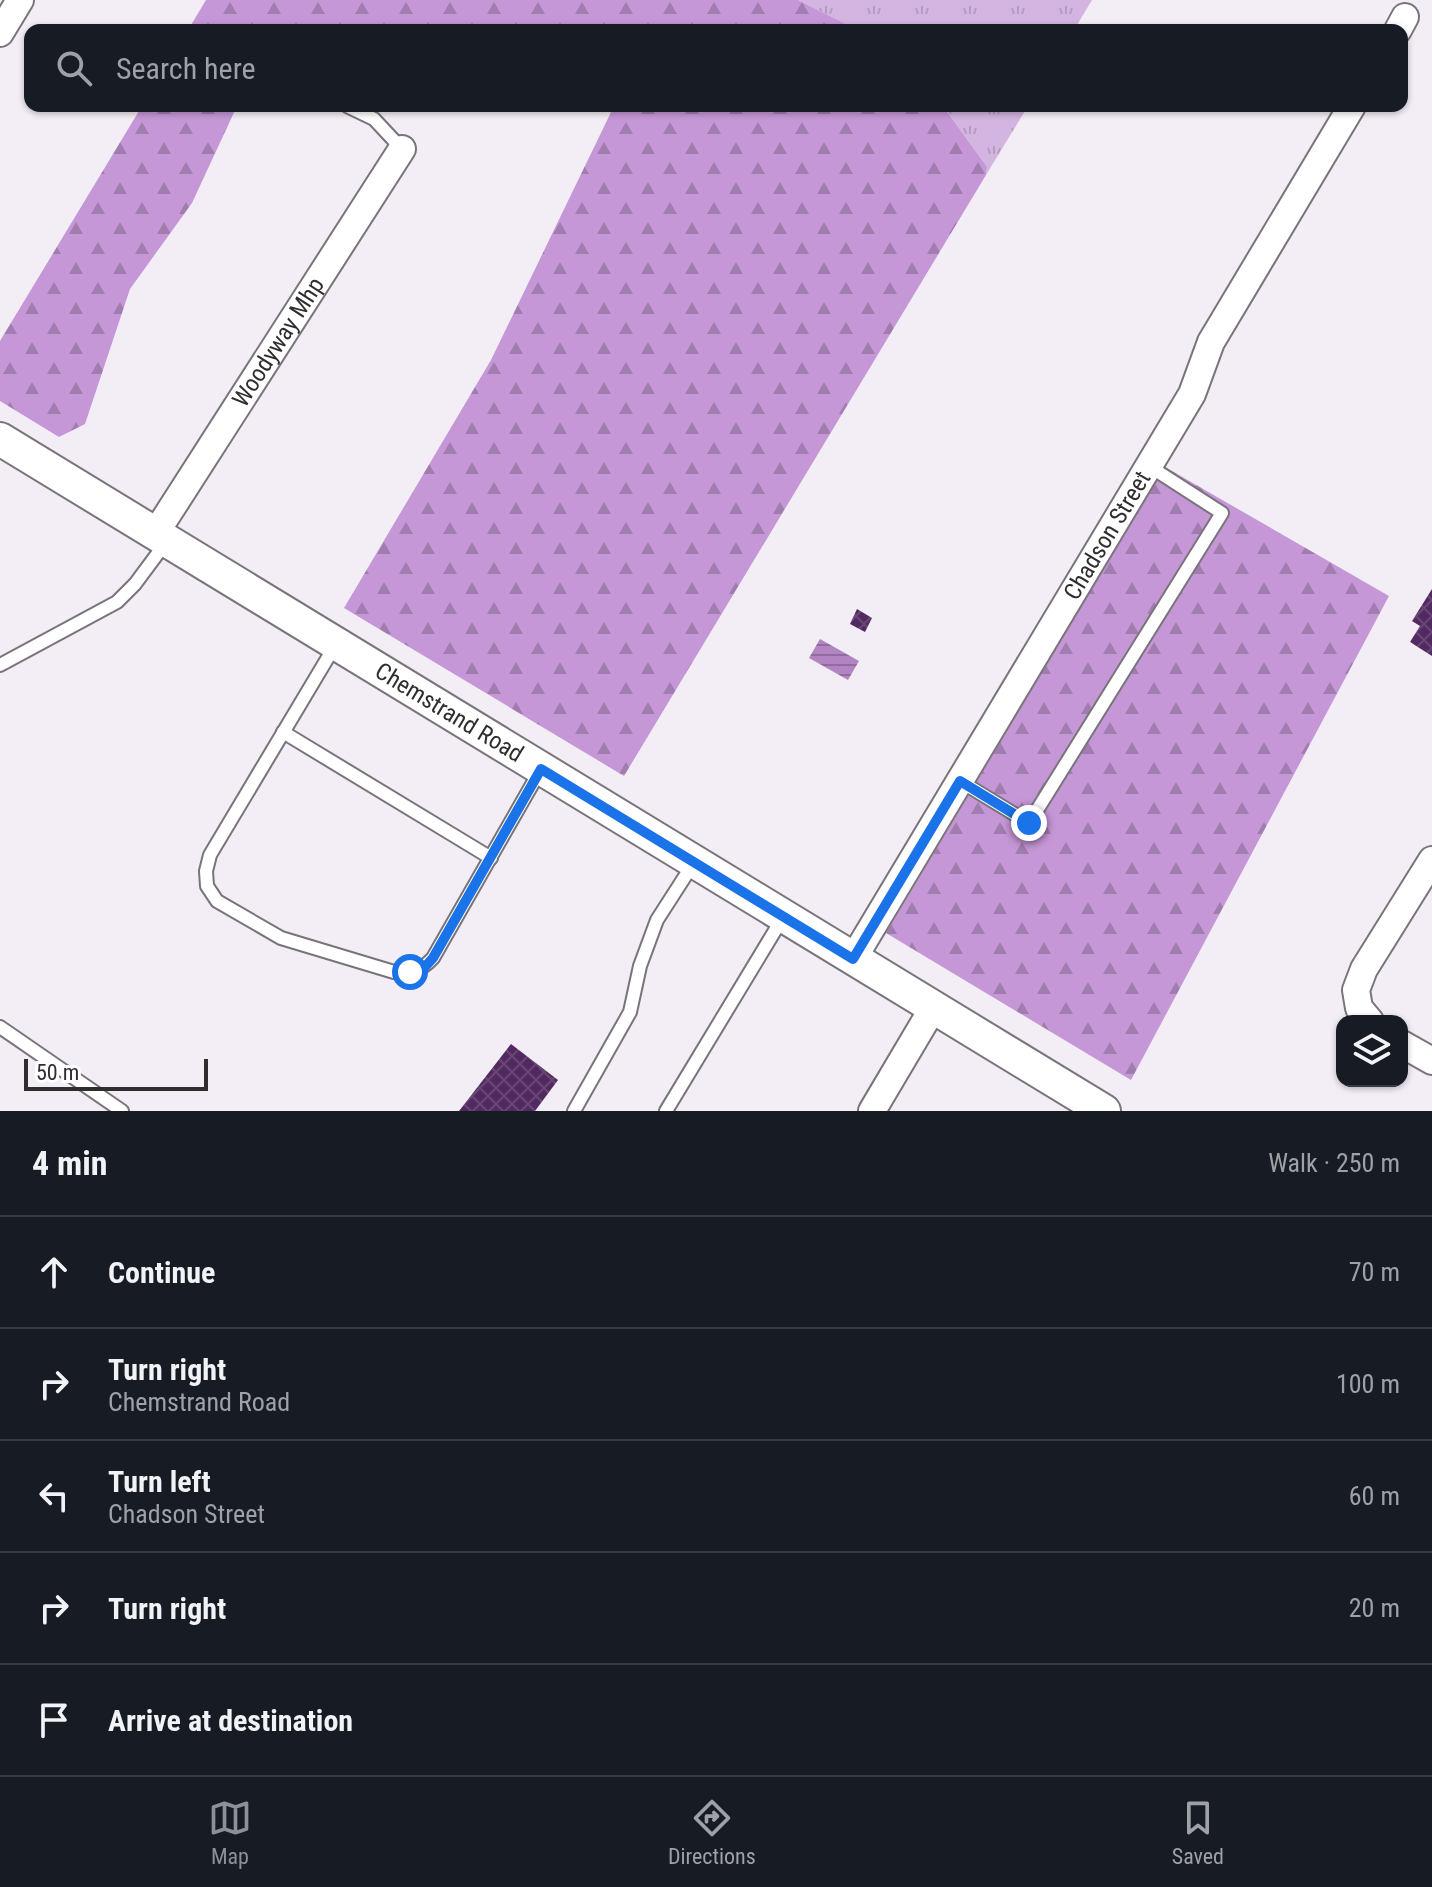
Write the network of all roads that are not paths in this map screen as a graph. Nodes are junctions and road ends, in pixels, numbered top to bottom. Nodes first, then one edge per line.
1 (20, 0) edge
2 (0, 33) edge
3 (359, 112) edge
4 (1348, 112) edge
5 (402, 149) joint
6 (0, 439) edge
7 (1149, 466) junction
8 (161, 538) junction
9 (336, 644) junction
10 (0, 665) edge
11 (283, 732) junction
12 (541, 769) junction
13 (960, 781) junction
14 (491, 858) junction
15 (1432, 860) edge
16 (694, 862) junction
17 (783, 917) junction
18 (853, 959) junction
19 (933, 1008) junction
20 (1365, 1015) edge
21 (0, 1027) edge
22 (1408, 1047) edge
23 (1432, 1061) edge
24 (1083, 1103) edge
25 (122, 1111) edge
26 (574, 1111) edge
27 (666, 1111) edge
28 (872, 1111) edge

1 - 2 street
3 - 5 lane
4 - 7 street, Chadson Street
5 - 8 street, Woodyway Mhp
6 - 8 street, Chemstrand Road
7 - 13 street, Chadson Street
7 - 13 lane
8 - 9 street, Chemstrand Road
8 - 10 lane
9 - 11 lane
9 - 12 street, Chemstrand Road
11 - 14 lane
11 - 14 lane
12 - 14 lane
12 - 16 street, Chemstrand Road
13 - 18 street, Chadson Street
15 - 20 street
16 - 17 street, Chemstrand Road
16 - 26 lane
17 - 18 street, Chemstrand Road
17 - 27 lane
18 - 19 street, Chemstrand Road
19 - 24 street, Chemstrand Road
19 - 28 street
21 - 25 lane
22 - 23 street

